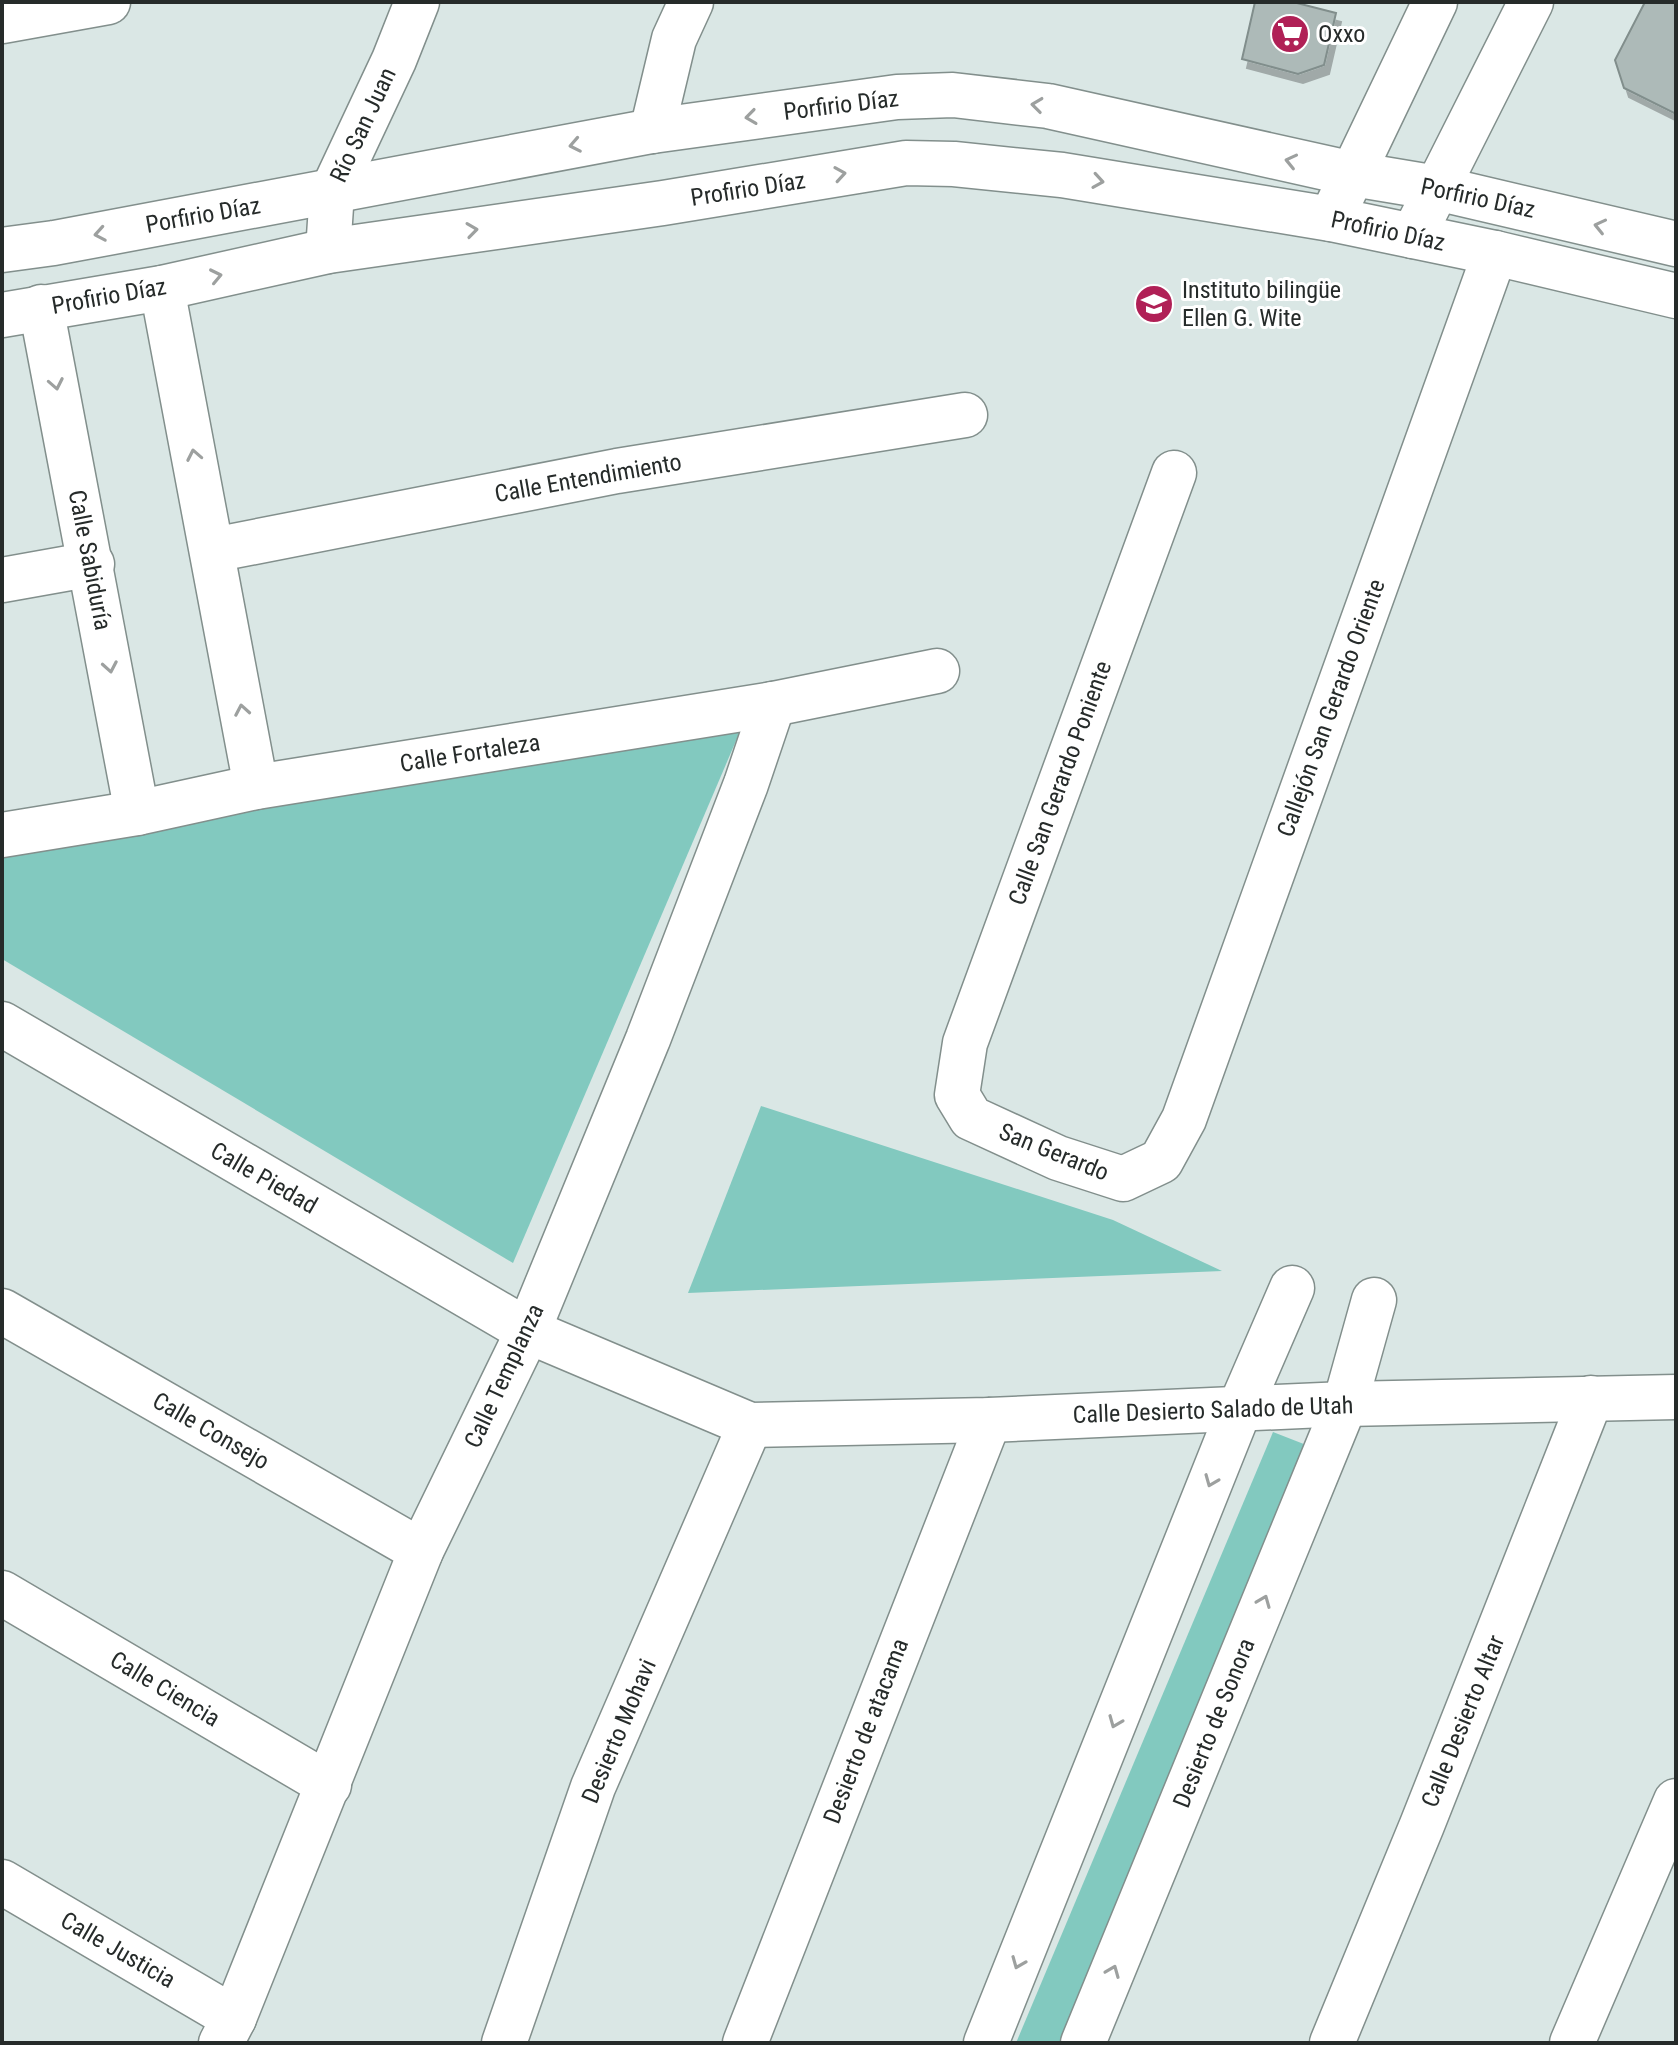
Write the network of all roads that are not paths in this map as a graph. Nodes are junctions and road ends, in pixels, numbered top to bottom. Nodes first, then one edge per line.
1 (108, 2) edge
2 (417, 2) edge
3 (691, 2) edge
4 (1435, 2) edge
5 (1531, 2) edge
6 (2, 21) edge
7 (652, 131) junction
8 (1353, 174) junction
9 (1437, 188) junction
10 (332, 192) junction
11 (1331, 219) junction
12 (1413, 236) junction
13 (1676, 244) edge
14 (2, 250) edge
15 (328, 251) junction
16 (1495, 253) junction
17 (162, 288) junction
18 (1676, 296) edge
19 (21, 311) edge
20 (965, 415) dead end
21 (1174, 473) dead end
22 (213, 550) junction
23 (92, 564) junction
24 (2, 580) edge
25 (937, 671) dead end
26 (773, 704) junction
27 (256, 787) junction
28 (137, 813) junction
29 (2, 835) edge
30 (2, 1024) edge
31 (957, 1095) joint
32 (1161, 1161) joint
33 (1292, 1288) dead end
34 (1374, 1300) dead end
35 (2, 1311) edge
36 (528, 1331) junction
37 (1676, 1397) edge
38 (1591, 1398) junction
39 (1345, 1404) junction
40 (1240, 1408) junction
41 (989, 1420) junction
42 (750, 1425) junction
43 (421, 1551) junction
44 (2, 1593) edge
45 (329, 1785) junction
46 (1676, 1801) edge
47 (2, 1882) edge
48 (228, 2030) edge
49 (504, 2043) edge
50 (745, 2043) edge
51 (986, 2043) edge
52 (1083, 2043) edge
53 (1332, 2043) edge
54 (1572, 2043) edge

1 - 6 street
2 - 10 street, Río San Juan
3 - 7 street
4 - 8 street
5 - 9 street
8 -> 7 street, Porfirio Díaz
7 -> 10 street, Porfirio Díaz
8 - 9 street, Porfirio Díaz
8 - 11 street
9 - 12 street
13 -> 9 street, Porfirio Díaz
10 -> 14 street, Porfirio Díaz
10 - 15 street, Río San Juan
11 - 12 street, Profirio Díaz
15 -> 11 street, Profirio Díaz
12 - 16 street, Profirio Díaz
17 -> 15 street, Profirio Díaz
16 - 18 street
16 - 32 street, Callejón San Gerardo Oriente
17 - 19 street, Profirio Díaz
22 -> 17 street
19 -> 23 street, Calle Sabiduría
20 - 22 street, Calle Entendimiento
21 - 31 street, Calle San Gerardo Poniente
27 -> 22 street
23 - 24 street
23 -> 28 street, Calle Sabiduría
25 - 26 street, Calle Fortaleza
26 - 27 street, Calle Fortaleza
26 - 36 street, Calle Templanza
27 - 28 street, Calle Fortaleza
28 - 29 street, Calle Fortaleza
30 - 36 street, Calle Piedad
31 - 32 street, San Gerardo
33 - 40 street
34 - 39 street, Desierto de Sonora
35 - 43 street, Calle Consejo
36 - 42 street, Calle Piedad
36 - 43 street, Calle Templanza
37 - 38 street, Calle Desierto Salado de Utah
38 - 39 street, Calle Desierto Salado de Utah
38 - 53 street, Calle Desierto Altar
39 - 40 street, Calle Desierto Salado de Utah
52 -> 39 street, Desierto de Sonora
40 - 41 street, Calle Desierto Salado de Utah
40 -> 51 street
41 - 42 street, Calle Desierto Salado de Utah
41 - 50 street, Desierto de atacama
42 - 49 street, Desierto Mohavi
43 - 45 street, Calle Templanza
44 - 45 street, Calle Ciencia
45 - 48 street, Calle Templanza
46 - 54 street
47 - 48 street, Calle Justicia

